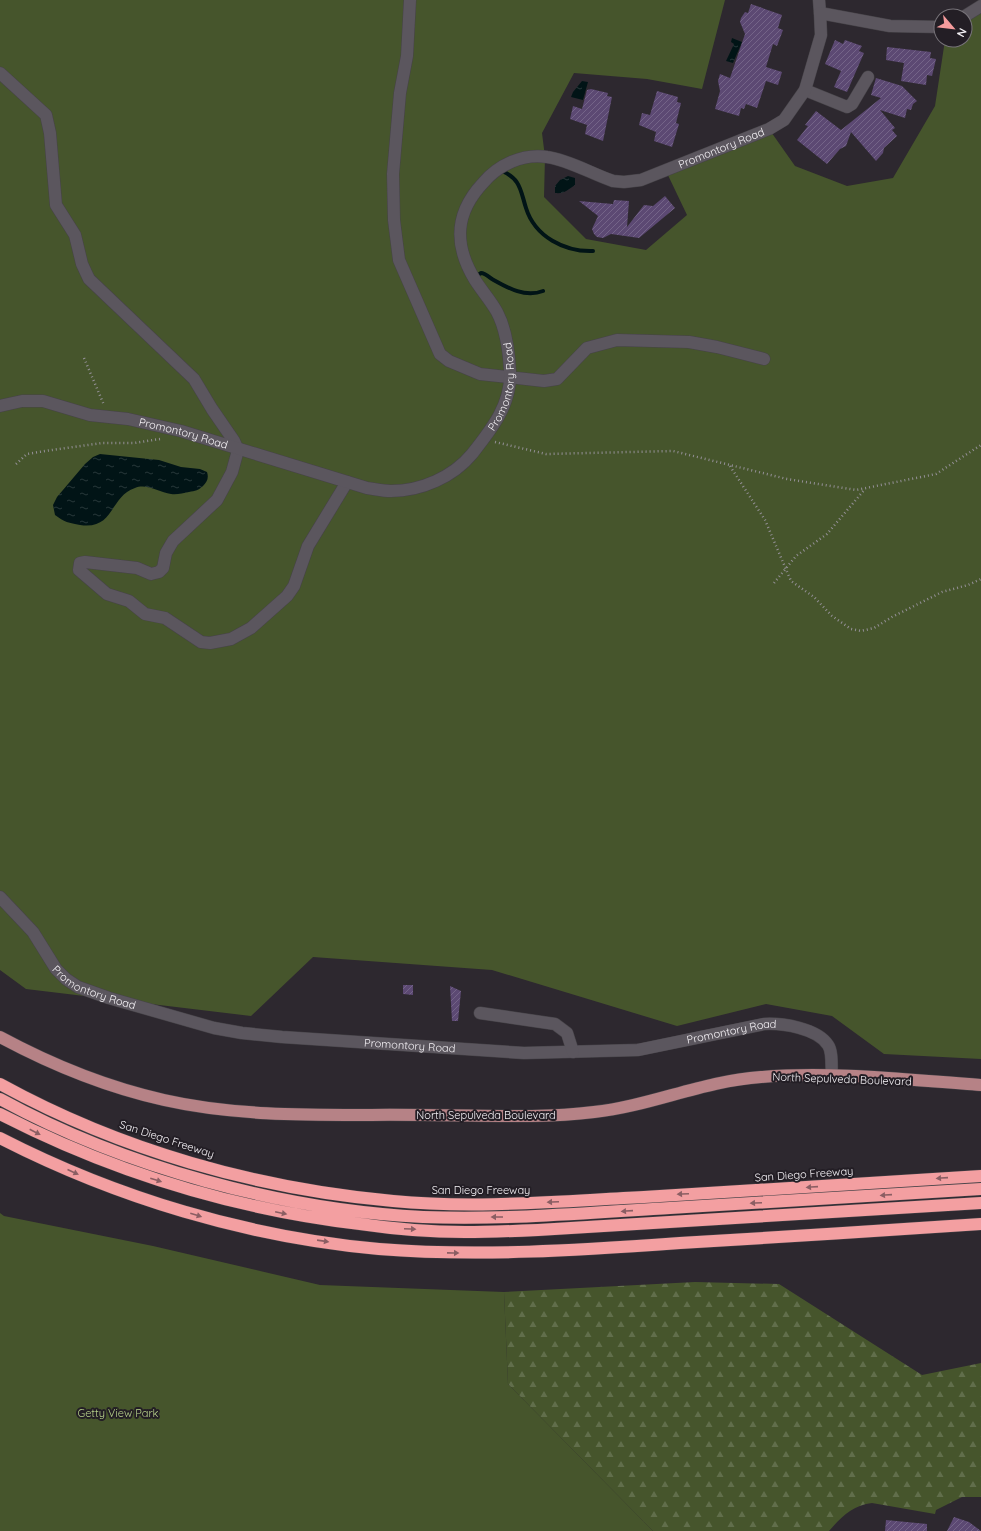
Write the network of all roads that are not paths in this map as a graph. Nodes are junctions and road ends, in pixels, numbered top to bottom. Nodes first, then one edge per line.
1 (410, 0) edge
2 (819, 0) edge
3 (820, 13) junction
4 (933, 27) edge
5 (0, 73) edge
6 (868, 77) dead end
7 (805, 90) junction
8 (764, 359) dead end
9 (510, 379) junction
10 (0, 406) edge
11 (238, 450) junction
12 (347, 482) junction
13 (0, 897) edge
14 (480, 1013) dead end
15 (0, 1038) edge
16 (573, 1052) junction
17 (832, 1076) junction
18 (0, 1084) edge
19 (981, 1085) edge
20 (0, 1099) edge
21 (0, 1114) edge
22 (0, 1138) edge
23 (981, 1176) edge
24 (981, 1189) edge
25 (981, 1203) edge
26 (981, 1224) edge

1 - 9 street
2 - 3 street, Promontory Road
3 - 4 street
3 - 7 street, Promontory Road
5 - 11 street
6 - 7 street
7 - 9 street, Promontory Road
8 - 9 street
9 - 12 street, Promontory Road
10 - 11 street, Promontory Road
11 - 12 street, Promontory Road
11 - 12 street
13 - 16 street, Promontory Road
14 - 16 street
15 - 17 main road, North Sepulveda Boulevard
16 - 17 street, Promontory Road
17 - 19 main road, North Sepulveda Boulevard
23 -> 18 highway, San Diego Freeway
24 -> 20 highway
21 -> 25 highway
22 -> 26 highway

